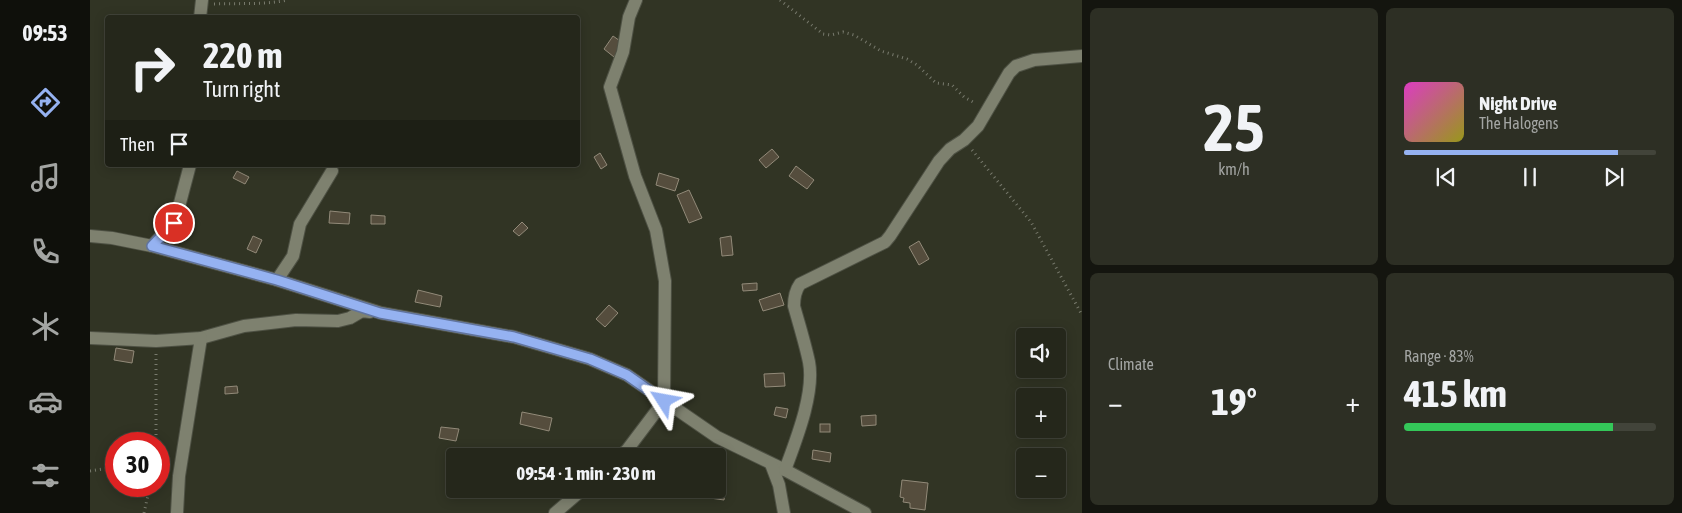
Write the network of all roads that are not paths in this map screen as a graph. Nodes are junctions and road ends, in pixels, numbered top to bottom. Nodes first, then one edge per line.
1 (636, 0) edge
2 (201, 2) edge
3 (200, 15) edge
4 (1082, 56) edge
5 (189, 167) edge
6 (332, 171) dead end
7 (90, 236) edge
8 (152, 246) junction
9 (277, 280) junction
10 (380, 313) junction
11 (90, 338) edge
12 (201, 338) junction
13 (664, 401) junction
14 (629, 448) edge
15 (771, 464) junction
16 (785, 470) junction
17 (572, 498) edge
18 (177, 513) edge
19 (555, 513) edge
20 (784, 513) edge
21 (865, 513) edge

1 - 13 street
2 - 3 street
4 - 16 street
5 - 8 street
6 - 9 street
7 - 8 street
8 - 9 street
9 - 10 street
10 - 12 street
10 - 13 street
11 - 12 street
12 - 18 street
13 - 14 street
13 - 15 street
15 - 16 street
15 - 20 street
16 - 21 street
17 - 19 street

